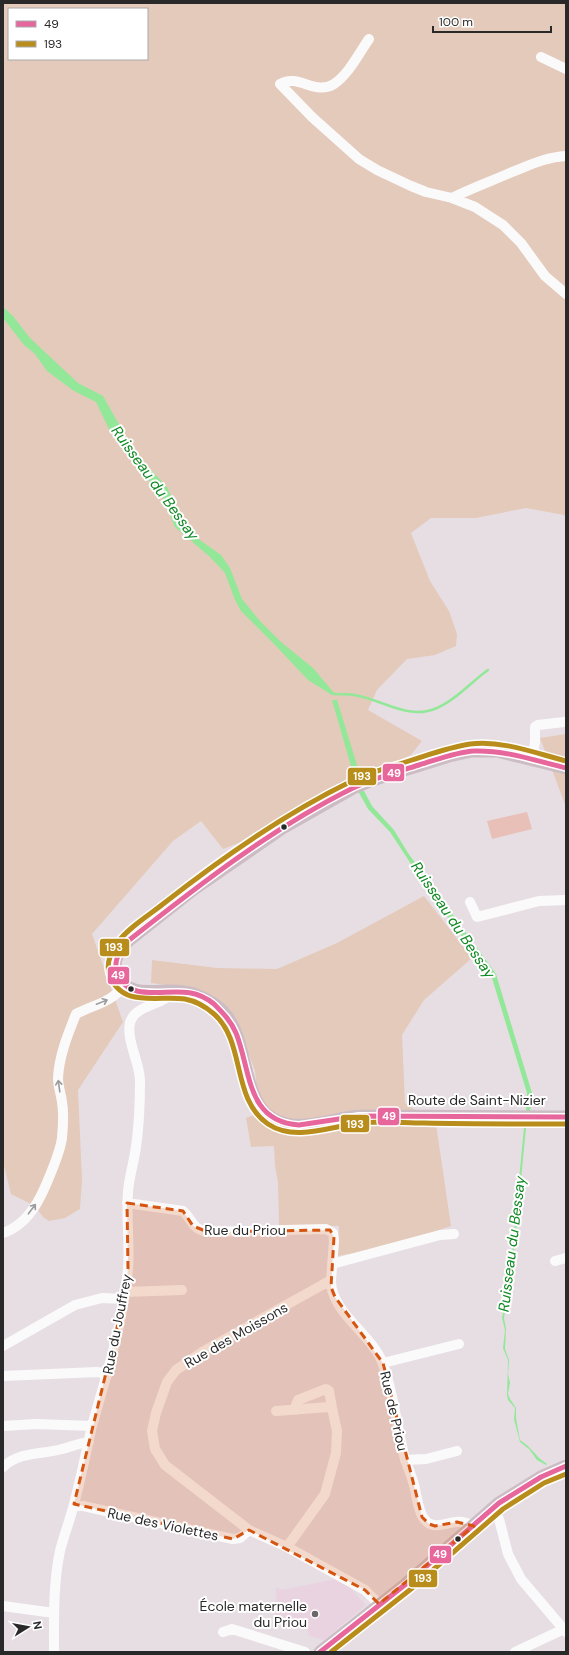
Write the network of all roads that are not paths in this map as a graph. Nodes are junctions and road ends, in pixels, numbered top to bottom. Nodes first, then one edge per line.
1 (369, 39) dead end
2 (541, 57) dead end
3 (566, 68) edge
4 (566, 156) edge
5 (452, 198) junction
6 (566, 294) edge
7 (564, 722) dead end
8 (532, 760) junction
9 (566, 768) edge
10 (566, 900) edge
11 (470, 902) dead end
12 (124, 985) junction
13 (173, 990) junction
14 (566, 1117) edge
15 (127, 1203) junction
16 (3, 1233) edge
17 (454, 1234) dead end
18 (566, 1258) edge
19 (554, 1261) dead end
20 (332, 1264) junction
21 (331, 1280) junction
22 (182, 1290) dead end
23 (124, 1296) junction
24 (459, 1344) dead end
25 (3, 1346) edge
26 (383, 1363) junction
27 (108, 1374) junction
28 (3, 1376) edge
29 (332, 1408) junction
30 (296, 1410) junction
31 (276, 1411) dead end
32 (3, 1426) edge
33 (92, 1426) junction
34 (89, 1442) junction
35 (457, 1451) dead end
36 (405, 1460) junction
37 (566, 1466) edge
38 (3, 1467) edge
39 (74, 1504) junction
40 (491, 1510) junction
41 (474, 1526) junction
42 (248, 1530) junction
43 (287, 1547) junction
44 (379, 1604) junction
45 (3, 1606) edge
46 (54, 1613) junction
47 (565, 1630) edge
48 (224, 1632) dead end
49 (54, 1652) edge
50 (305, 1652) edge
51 (320, 1652) edge
52 (515, 1652) edge

1 - 5 street
2 - 3 street
4 - 5 street
5 - 6 street
7 - 8 street
8 - 9 main road
8 - 12 main road
10 - 11 street
12 - 13 main road, Route de Saint-Nizier
16 -> 12 street
13 - 14 main road, Route de Saint-Nizier
13 - 15 street, Rue du Jouffrey
15 - 20 street, Rue du Priou
15 - 23 street, Rue du Jouffrey
17 - 20 street
18 - 19 street
20 - 21 street
21 - 26 street, Rue de Priou
21 - 42 street, Rue des Moissons
22 - 23 street
23 - 25 street
23 - 27 street, Rue du Jouffrey
24 - 26 street, Rue de Priou
26 - 36 street, Rue de Priou
27 - 28 street
27 - 33 street, Rue du Jouffrey
29 - 30 street
29 - 30 street
29 - 43 street
30 - 31 street
32 - 33 street
33 - 34 street, Rue du Jouffrey
34 - 38 street
34 - 39 street, Rue du Jouffrey
35 - 36 street, Rue de Priou
36 - 41 street, Rue de Priou
37 - 40 main road
39 - 42 street, Rue des Violettes
39 - 46 street, Rue du Jouffrey
40 - 41 main road
40 - 47 street
41 - 44 main road
42 - 43 street, Rue des Moissons
43 - 44 street, Rue des Moissons
44 - 51 main road
45 - 46 street
46 - 49 street, Rue du Jouffrey
47 - 52 street
48 - 50 street

